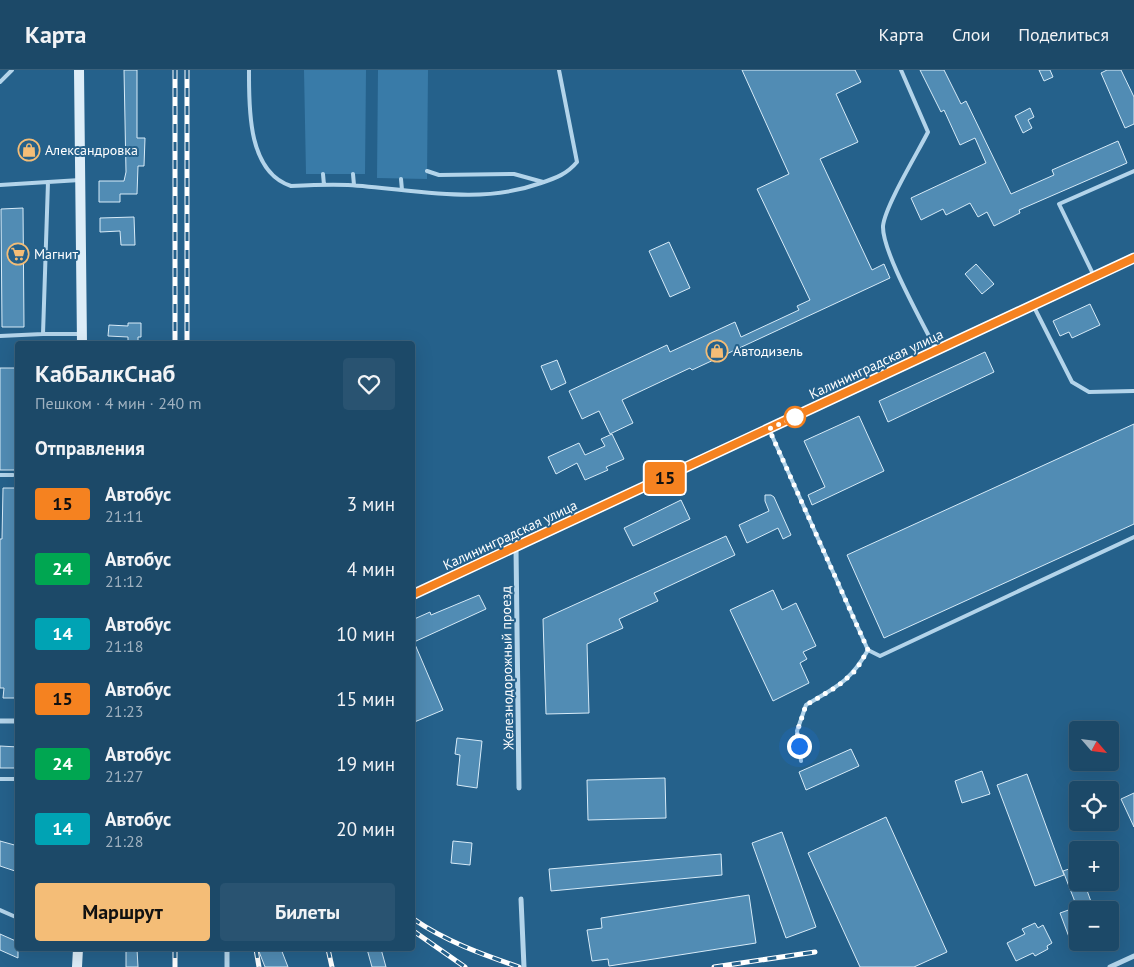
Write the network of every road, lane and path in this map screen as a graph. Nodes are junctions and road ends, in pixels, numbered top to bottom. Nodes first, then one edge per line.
1 (12, 70) edge
2 (79, 70) edge
3 (249, 70) edge
4 (559, 70) edge
5 (901, 70) edge
6 (0, 82) edge
7 (427, 171) dead end
8 (1134, 171) edge
9 (323, 174) dead end
10 (353, 174) dead end
11 (401, 178) dead end
12 (80, 180) junction
13 (48, 182) junction
14 (544, 182) junction
15 (0, 185) edge
16 (324, 185) junction
17 (354, 185) junction
18 (402, 190) junction
19 (1134, 258) edge
20 (1094, 276) junction
21 (1033, 305) junction
22 (43, 334) junction
23 (0, 336) edge
24 (82, 339) edge
25 (936, 351) junction
26 (1134, 391) edge
27 (769, 429) junction
28 (0, 475) edge
29 (13, 475) dead end
30 (1134, 537) edge
31 (516, 548) junction
32 (415, 594) edge
33 (868, 650) junction
34 (0, 721) edge
35 (15, 721) edge
36 (801, 761) dead end
37 (0, 779) edge
38 (14, 779) dead end
39 (519, 788) dead end
40 (521, 899) dead end
41 (0, 910) edge
42 (15, 917) edge
43 (78, 951) edge
44 (227, 951) edge
45 (1134, 956) edge
46 (78, 967) edge
47 (227, 967) edge
48 (524, 967) edge
49 (1110, 967) edge

1 - 6 lane
2 - 12 main road
3 - 16 lane
4 - 14 lane
5 - 25 lane
7 - 14 lane
8 - 20 lane
9 - 16 lane
10 - 17 lane
11 - 18 lane
12 - 13 lane
12 - 24 main road
13 - 15 lane
13 - 22 lane
14 - 18 lane
16 - 17 lane
17 - 18 lane
19 - 20 street, Калининградская улица
20 - 21 street, Калининградская улица
21 - 25 street, Калининградская улица
21 - 26 lane
22 - 23 lane
22 - 24 lane
25 - 27 street, Калининградская улица
27 - 31 street, Калининградская улица
27 - 33 lane
28 - 29 lane
30 - 33 lane
31 - 32 street, Калининградская улица
31 - 39 street, Железнодорожный проезд
33 - 36 lane
34 - 35 street
37 - 38 lane
40 - 48 street
41 - 42 lane
43 - 46 main road
44 - 47 street
45 - 49 street

